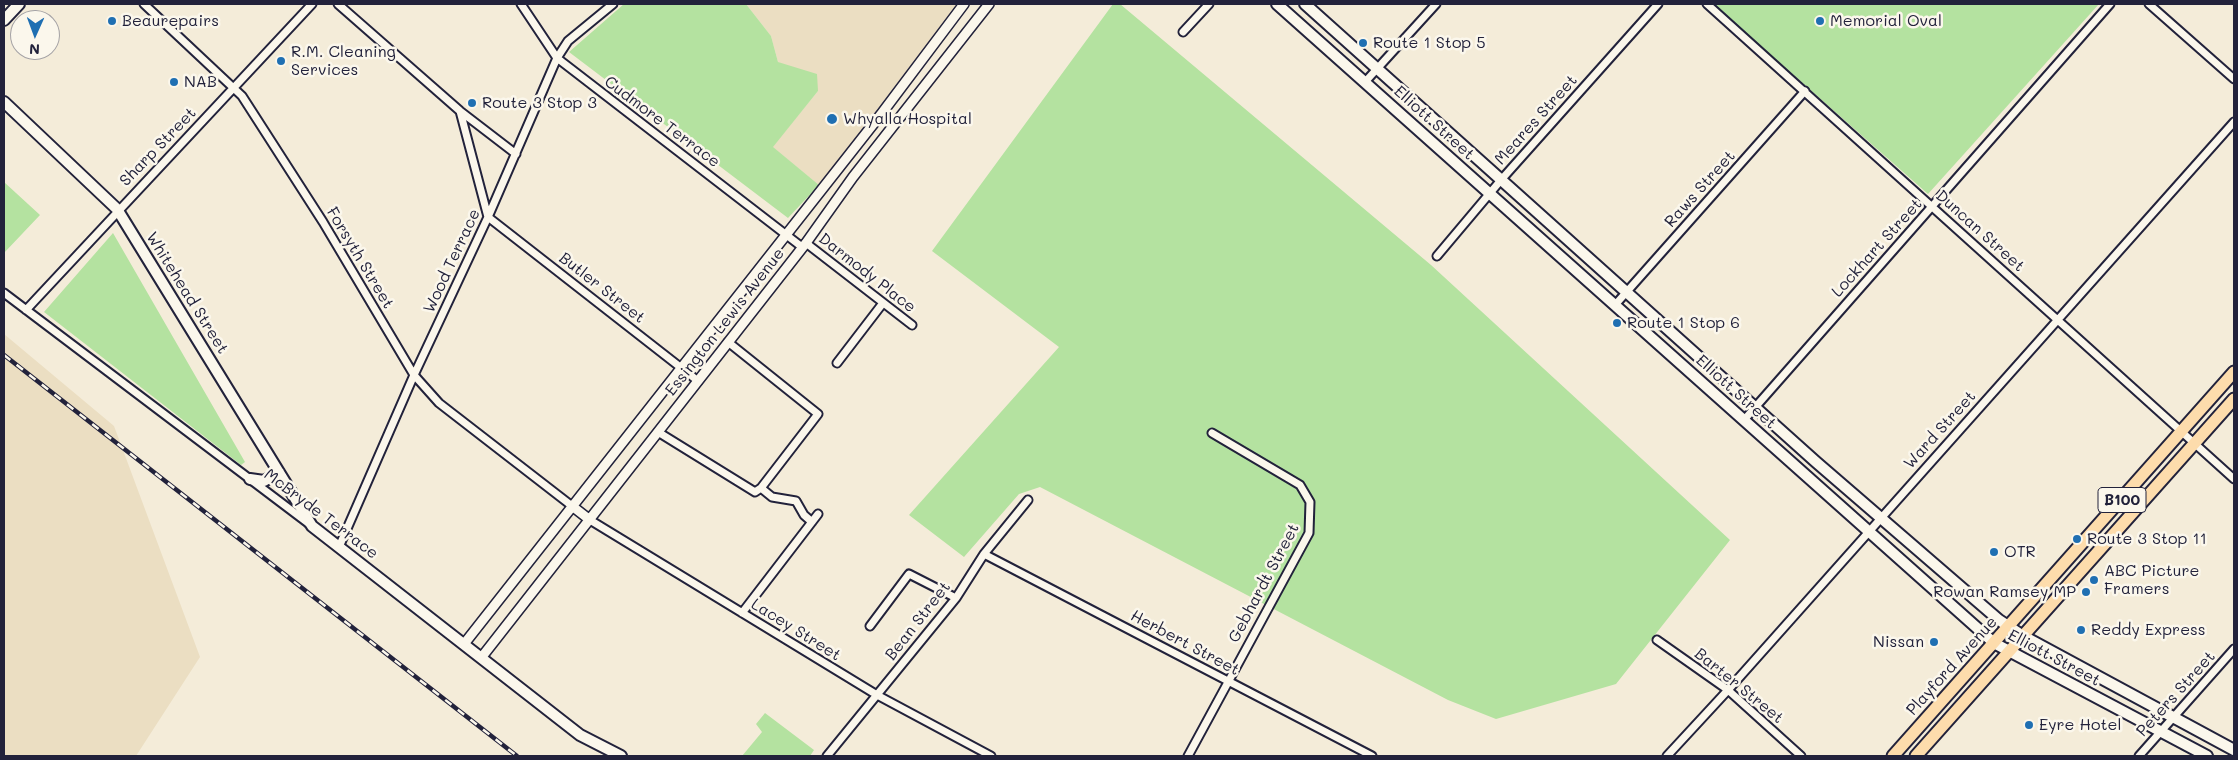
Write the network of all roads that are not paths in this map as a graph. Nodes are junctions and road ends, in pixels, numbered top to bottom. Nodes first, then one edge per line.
1 (19, 4) edge
2 (144, 4) edge
3 (312, 4) edge
4 (338, 4) edge
5 (521, 4) edge
6 (613, 4) edge
7 (964, 4) edge
8 (989, 4) edge
9 (1209, 4) edge
10 (1277, 4) edge
11 (1305, 4) edge
12 (1436, 4) edge
13 (1658, 4) edge
14 (1707, 4) edge
15 (2110, 4) edge
16 (2149, 4) edge
17 (4, 20) edge
18 (1183, 32) dead end
19 (557, 58) junction
20 (1378, 69) junction
21 (2234, 79) edge
22 (1365, 82) junction
23 (233, 88) junction
24 (1805, 91) junction
25 (4, 102) edge
26 (460, 111) junction
27 (2234, 122) edge
28 (516, 154) junction
29 (1502, 180) junction
30 (1492, 194) junction
31 (1932, 206) junction
32 (118, 209) junction
33 (488, 217) junction
34 (786, 234) junction
35 (804, 245) junction
36 (1437, 256) dead end
37 (1627, 291) junction
38 (4, 293) edge
39 (883, 303) junction
40 (1615, 305) junction
41 (26, 310) junction
42 (2057, 320) junction
43 (912, 325) dead end
44 (728, 342) junction
45 (837, 362) dead end
46 (680, 367) junction
47 (2234, 372) edge
48 (414, 374) junction
49 (698, 381) junction
50 (2234, 399) edge
51 (1755, 406) junction
52 (1744, 420) junction
53 (658, 432) junction
54 (1212, 433) dead end
55 (2181, 433) junction
56 (2194, 444) junction
57 (279, 472) junction
58 (250, 479) junction
59 (2234, 479) edge
60 (761, 488) junction
61 (1028, 500) dead end
62 (572, 506) junction
63 (818, 514) dead end
64 (1880, 518) junction
65 (590, 520) junction
66 (812, 522) junction
67 (312, 526) junction
68 (2095, 530) junction
69 (1868, 531) junction
70 (2108, 541) junction
71 (339, 547) junction
72 (984, 554) junction
73 (956, 598) junction
74 (742, 613) junction
75 (870, 626) dead end
76 (2009, 627) junction
77 (2023, 636) junction
78 (1657, 640) dead end
79 (1994, 643) junction
80 (464, 644) junction
81 (2234, 649) edge
82 (2008, 652) junction
83 (482, 658) junction
84 (1228, 680) junction
85 (1728, 690) junction
86 (877, 695) junction
87 (2173, 719) junction
88 (1923, 722) junction
89 (2160, 732) junction
90 (1936, 733) junction
91 (2234, 750) edge
92 (621, 756) edge
93 (827, 756) edge
94 (992, 756) edge
95 (1188, 756) edge
96 (1372, 756) edge
97 (1667, 756) edge
98 (1801, 756) edge
99 (1893, 756) edge
100 (1916, 756) edge
101 (2139, 756) edge
102 (2207, 756) edge

1 - 17 main road
2 - 23 street, Forsyth Street
3 - 23 street, Sharp Street
4 - 26 street
5 - 19 street, Cudmore Terrace
6 - 19 street, Wood Terrace
7 - 34 street, Essington Lewis Avenue
8 - 35 street, Essington Lewis Avenue
9 - 18 street
10 - 22 main road, Elliott Street
11 - 20 main road, Elliott Street
12 - 20 street
13 - 29 street, Meares Street
14 - 24 street, Duncan Street
15 - 31 street, Lockhart Street
16 - 21 street
19 - 28 street, Wood Terrace
19 - 34 street, Cudmore Terrace
20 - 22 street
20 - 29 main road, Elliott Street
22 - 30 main road, Elliott Street
23 - 32 street, Sharp Street
23 - 48 street, Forsyth Street
24 - 31 street, Duncan Street
24 - 37 street, Raws Street
25 - 32 main road, Whitehead Street
26 - 28 street
26 - 33 street
27 - 42 street, Ward Street
28 - 33 street, Wood Terrace
29 - 30 street, Meares Street
29 - 37 main road, Elliott Street
30 - 36 street, Meares Street
30 - 40 main road, Elliott Street
31 - 42 street, Duncan Street
31 - 51 street, Lockhart Street
32 - 41 street, Sharp Street
32 - 57 main road, Whitehead Street
33 - 46 street, Butler Street
33 - 48 street, Wood Terrace
34 - 35 street, Cudmore Terrace
34 - 46 street, Essington Lewis Avenue
35 - 39 street, Darmody Place
35 - 44 street, Essington Lewis Avenue
37 - 40 street, Raws Street
37 - 51 main road, Elliott Street
38 - 41 street, McBryde Terrace
39 - 43 street, Darmody Place
39 - 45 street
40 - 52 main road, Elliott Street
41 - 58 street, McBryde Terrace
42 - 55 street, Duncan Street
42 - 64 street, Ward Street
44 - 49 street, Essington Lewis Avenue
44 - 60 street
46 - 49 street, Butler Street
46 - 62 street, Essington Lewis Avenue
47 - 55 highway, Playford Avenue / B100
48 - 62 street, Forsyth Street
48 - 71 street, Wood Terrace
49 - 53 street, Essington Lewis Avenue
50 - 56 highway, Playford Avenue / B100
51 - 52 street, Lockhart Street
51 - 64 main road, Elliott Street
52 - 69 main road, Elliott Street
53 - 60 street
53 - 65 street, Essington Lewis Avenue
54 - 84 street, Gebhardt Street
55 - 56 street, Duncan Street
55 - 68 highway, Playford Avenue / B100
56 - 59 street, Duncan Street
56 - 70 highway, Playford Avenue / B100
57 - 58 main road
57 - 67 main road, Whitehead Street
58 - 67 street, McBryde Terrace
60 - 66 street
61 - 72 street, Bean Street
62 - 65 street
62 - 80 street, Essington Lewis Avenue
63 - 66 street
64 - 69 street, Ward Street
64 - 76 main road, Elliott Street
65 - 74 street, Lacey Street
65 - 83 street, Essington Lewis Avenue
66 - 74 street
67 - 71 main road, McBryde Terrace
68 - 70 highway
68 - 76 highway, Playford Avenue / B100
69 - 79 main road, Elliott Street
69 - 85 street, Ward Street
70 - 77 highway, Playford Avenue / B100
71 - 80 main road, McBryde Terrace
72 - 73 street, Bean Street
72 - 84 street, Herbert Street
73 - 75 street
73 - 86 street, Bean Street
74 - 86 street, Lacey Street
76 - 77 main road, Elliott Street
76 - 79 highway, Playford Avenue / B100
77 - 82 highway, Playford Avenue / B100
77 - 87 main road, Elliott Street
78 - 85 street, Barter Street
79 - 82 main road, Elliott Street
79 - 88 highway, Playford Avenue / B100
80 - 83 main road, McBryde Terrace
81 - 87 street, Peters Street
82 - 89 main road, Elliott Street
82 - 90 highway, Playford Avenue / B100
83 - 92 main road, McBryde Terrace
84 - 95 street, Gebhardt Street
84 - 96 street, Herbert Street
85 - 97 street, Ward Street
85 - 98 street, Barter Street
86 - 93 street, Bean Street
86 - 94 street, Lacey Street
87 - 89 street, Peters Street
87 - 91 main road, Elliott Street
88 - 90 highway
88 - 99 highway, Playford Avenue / B100
89 - 101 street, Peters Street
89 - 102 main road, Elliott Street
90 - 100 highway, Playford Avenue / B100

